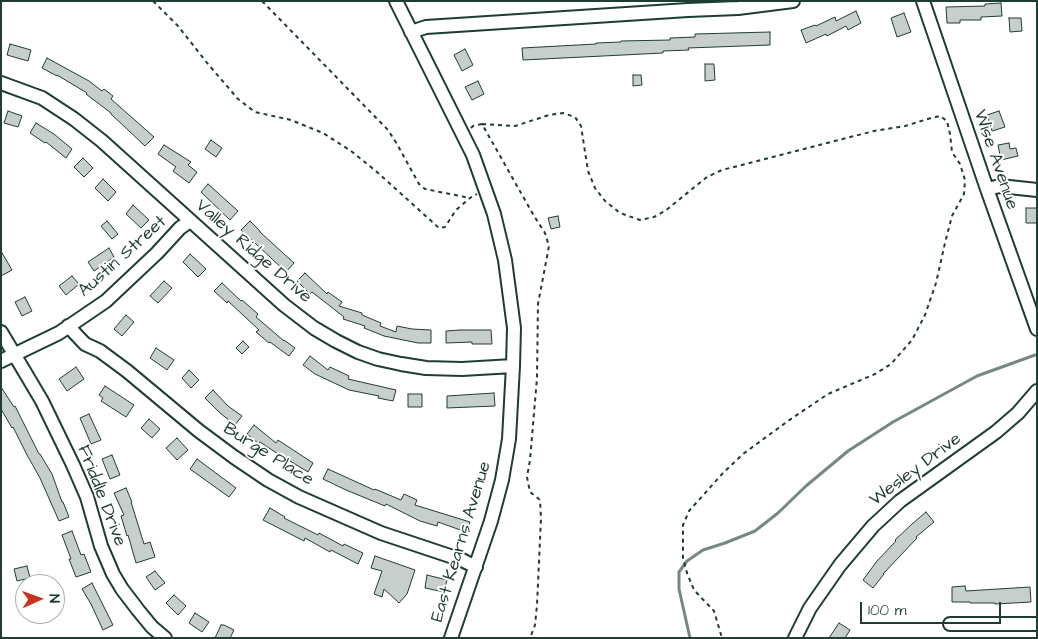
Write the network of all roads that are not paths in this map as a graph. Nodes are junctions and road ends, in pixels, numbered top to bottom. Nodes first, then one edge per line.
1 (396, 1) edge
2 (793, 1) edge
3 (922, 1) edge
4 (770, 3) edge
5 (411, 32) junction
6 (1, 83) edge
7 (986, 189) junction
8 (1037, 190) edge
9 (190, 221) junction
10 (68, 326) junction
11 (1037, 329) edge
12 (1, 332) edge
13 (14, 354) junction
14 (1, 361) edge
15 (513, 366) junction
16 (1037, 390) edge
17 (476, 567) junction
18 (950, 624) dead end
19 (1037, 624) edge
20 (165, 638) edge
21 (451, 638) edge
22 (795, 638) edge

1 - 5 street, East Kearns Avenue
2 - 4 street
3 - 7 street, Wise Avenue
4 - 5 street
5 - 15 street, East Kearns Avenue
6 - 9 street, Valley Ridge Drive
7 - 8 street
7 - 11 street, Wise Avenue
9 - 10 street, Austin Street
9 - 15 street, Valley Ridge Drive
10 - 13 street, Austin Street
10 - 17 street, Burge Place
12 - 13 street, Friddle Drive
13 - 14 street, Austin Street
13 - 20 street, Friddle Drive
15 - 17 street, East Kearns Avenue
16 - 22 street, Wesley Drive
17 - 21 street, East Kearns Avenue
18 - 19 street

